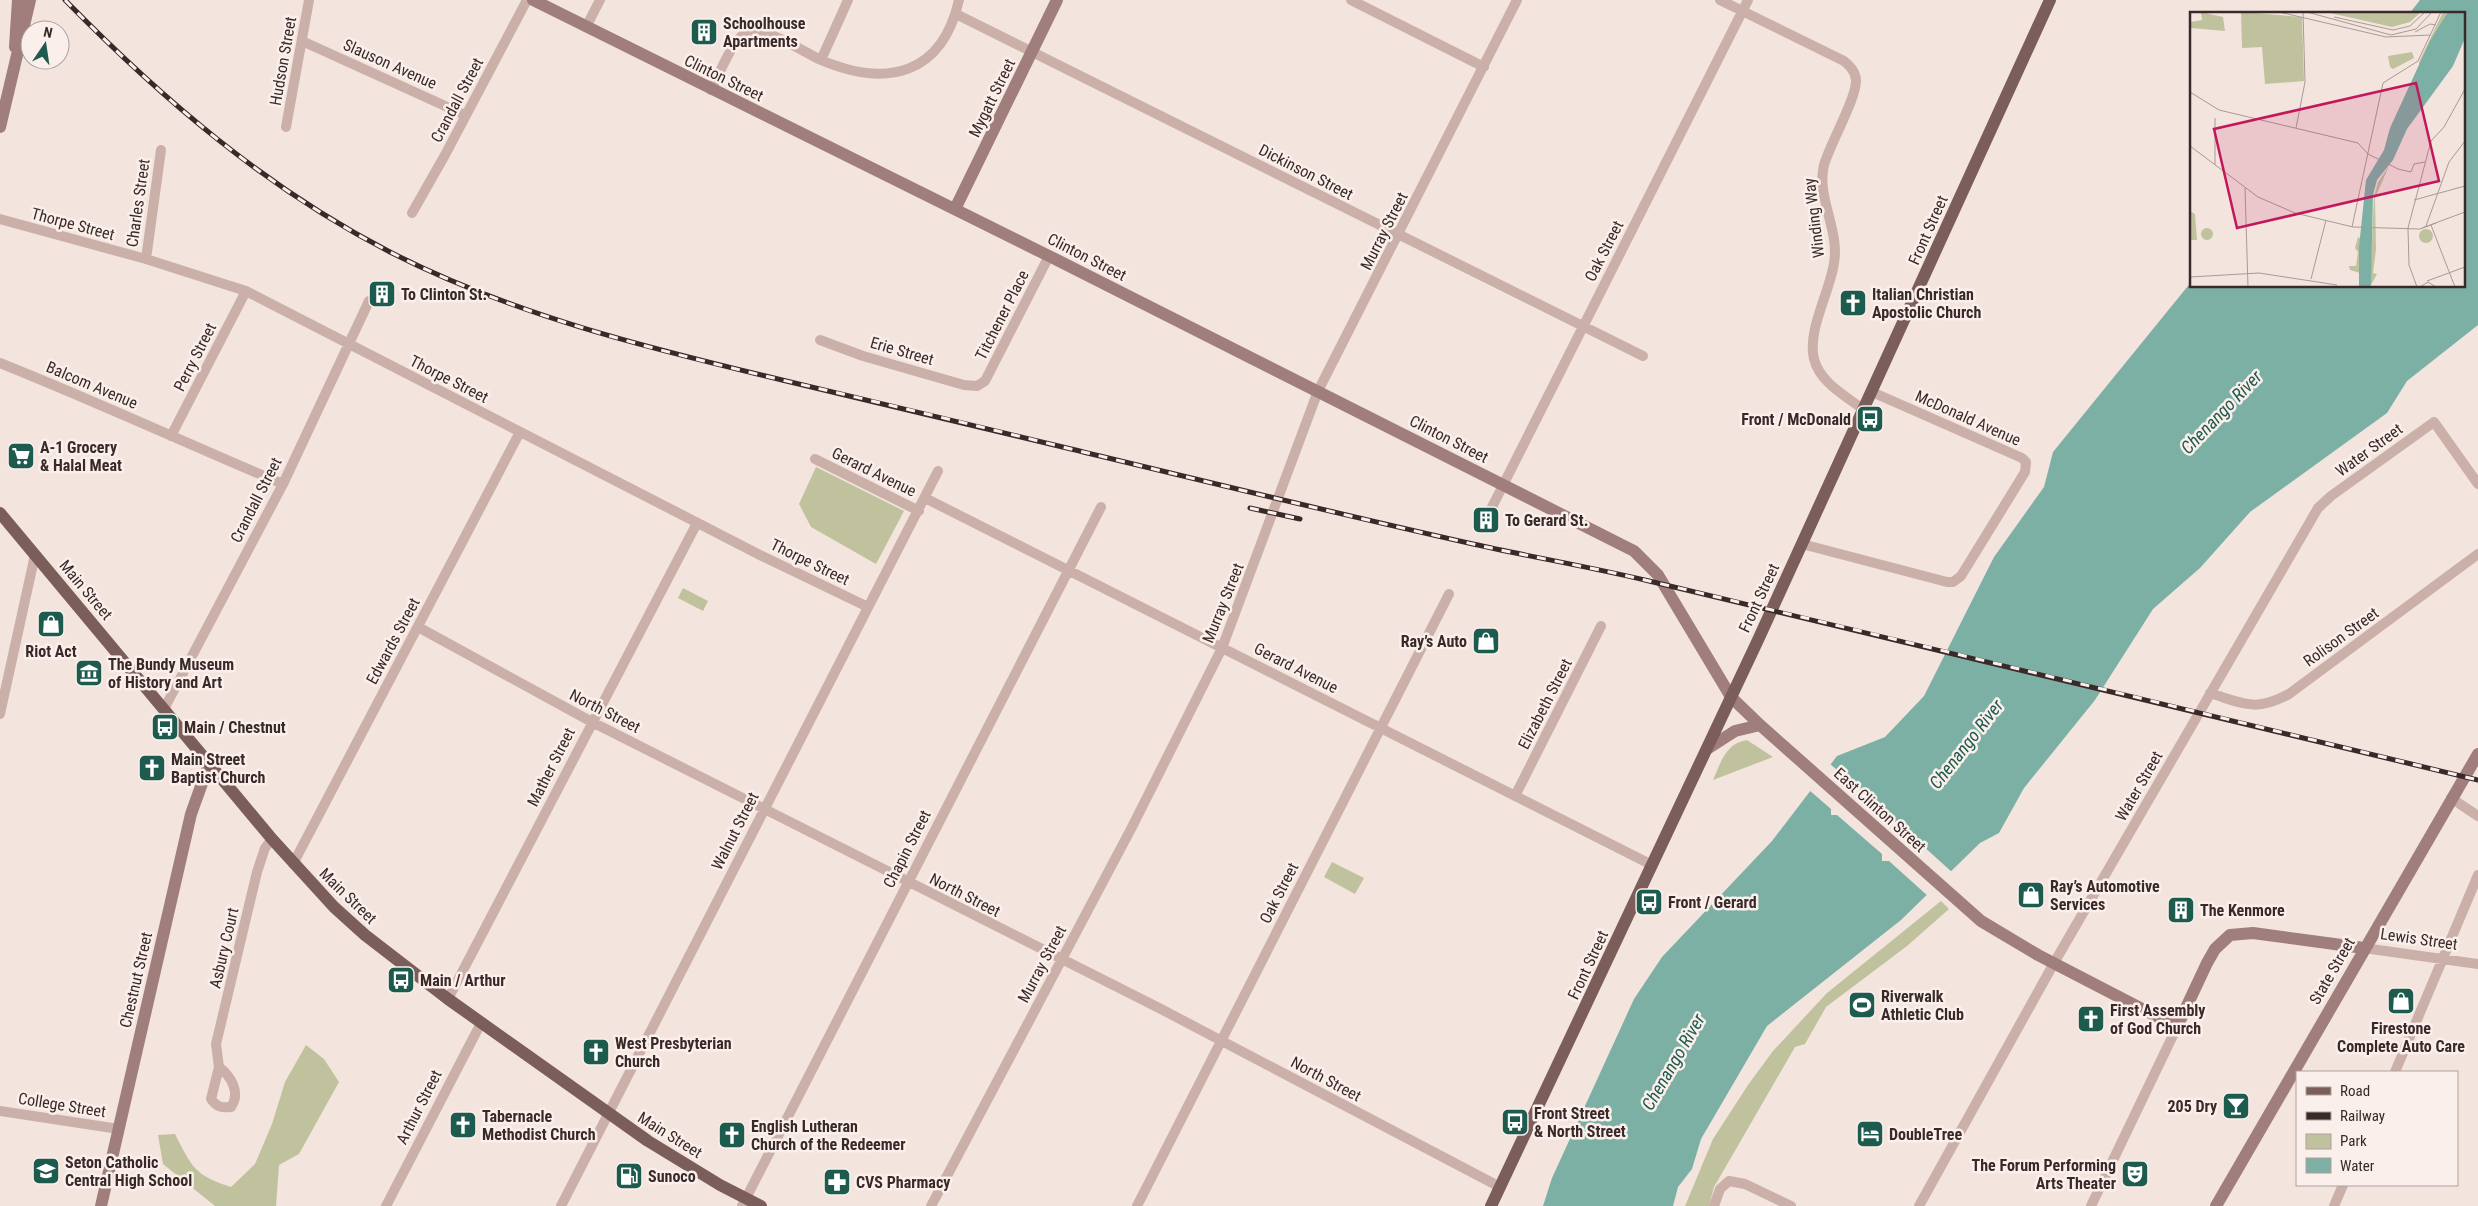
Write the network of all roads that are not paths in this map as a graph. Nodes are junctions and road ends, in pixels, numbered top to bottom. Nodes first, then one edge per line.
1 (18, 0) edge
2 (30, 0) edge
3 (309, 0) edge
4 (527, 0) edge
5 (533, 0) edge
6 (600, 0) edge
7 (848, 0) edge
8 (959, 0) edge
9 (1057, 0) edge
10 (1351, 0) edge
11 (1517, 0) edge
12 (1720, 0) edge
13 (1748, 0) edge
14 (2050, 0) edge
15 (1742, 11) junction
16 (956, 14) junction
17 (586, 27) junction
18 (302, 41) junction
19 (1033, 52) junction
20 (16, 59) junction
21 (821, 60) junction
22 (1484, 67) junction
23 (5, 85) edge
24 (711, 90) junction
25 (465, 115) junction
26 (0, 126) edge
27 (286, 127) dead end
28 (161, 150) dead end
29 (955, 209) junction
30 (412, 213) dead end
31 (0, 219) edge
32 (1399, 235) junction
33 (1049, 256) junction
34 (146, 259) junction
35 (246, 291) junction
36 (369, 301) dead end
37 (1582, 326) junction
38 (820, 340) dead end
39 (349, 344) junction
40 (1643, 356) dead end
41 (0, 364) edge
42 (977, 386) joint
43 (1318, 391) junction
44 (1872, 392) junction
45 (1864, 410) junction
46 (520, 432) junction
47 (170, 436) junction
48 (815, 459) dead end
49 (938, 471) dead end
50 (283, 484) junction
51 (2478, 484) edge
52 (1503, 485) junction
53 (925, 498) junction
54 (1101, 507) dead end
55 (919, 511) junction
56 (0, 513) edge
57 (1488, 515) dead end
58 (696, 523) junction
59 (1802, 544) junction
60 (1625, 546) joint
61 (35, 554) junction
62 (2478, 554) edge
63 (1068, 572) junction
64 (1449, 594) dead end
65 (868, 607) junction
66 (1602, 626) dead end
67 (418, 627) junction
68 (1222, 648) junction
69 (2210, 693) junction
70 (1731, 697) junction
71 (164, 708) junction
72 (0, 714) edge
73 (592, 722) junction
74 (1760, 725) junction
75 (1381, 728) junction
76 (1707, 749) junction
77 (2478, 754) edge
78 (209, 764) junction
79 (1515, 796) junction
80 (2452, 798) junction
81 (764, 808) junction
82 (2478, 816) edge
83 (272, 839) junction
84 (294, 864) junction
85 (1652, 865) junction
86 (2478, 875) edge
87 (907, 882) junction
88 (2364, 948) junction
89 (2444, 959) junction
90 (1061, 960) junction
91 (2054, 963) junction
92 (2478, 964) edge
93 (448, 999) junction
94 (481, 1023) junction
95 (2177, 1027) junction
96 (1221, 1042) junction
97 (219, 1067) dead end
98 (2395, 1071) edge
99 (0, 1111) edge
100 (608, 1114) junction
101 (119, 1129) junction
102 (2344, 1186) edge
103 (1500, 1188) junction
104 (744, 1202) edge
105 (102, 1206) edge
106 (386, 1206) edge
107 (561, 1206) edge
108 (761, 1206) edge
109 (931, 1206) edge
110 (1137, 1206) edge
111 (1491, 1206) edge
112 (1714, 1206) edge
113 (1791, 1206) edge
114 (1919, 1206) edge
115 (2091, 1206) edge
116 (2216, 1206) edge
117 (2334, 1206) edge

1 - 20 street
2 - 20 street
3 - 18 street, Hudson Street
4 - 25 street, Crandall Street
5 - 17 street, Clinton Street
6 - 17 street
7 - 21 street
8 - 16 street
9 - 19 street, Mygatt Street
10 - 22 street
11 - 22 street, Murray Street
12 - 15 street
13 - 15 street, Oak Street
14 - 44 main road, Front Street
15 - 37 street, Oak Street
15 - 45 street, Winding Way
16 - 19 street, Dickinson Street
16 - 21 street
17 - 24 street, Clinton Street
18 - 25 street, Slauson Avenue
18 - 27 street, Hudson Street
19 - 29 street, Mygatt Street
19 - 32 street, Dickinson Street
20 - 23 street
21 - 24 street
22 - 32 street, Murray Street
23 - 26 street
24 - 29 street, Clinton Street
25 - 30 street, Crandall Street
28 - 34 street, Charles Street
29 - 33 street, Clinton Street
31 - 34 street, Thorpe Street
32 - 37 street, Dickinson Street
32 - 43 street, Murray Street
33 - 42 street, Titchener Place
33 - 43 street, Clinton Street
34 - 35 street, Thorpe Street
35 - 39 street, Thorpe Street
35 - 47 street, Perry Street
36 - 39 street, Crandall Street
37 - 40 street, Dickinson Street
37 - 52 street, Oak Street
38 - 42 street, Erie Street
39 - 46 street, Thorpe Street
39 - 50 street, Crandall Street
41 - 47 street, Balcom Avenue
43 - 52 street, Clinton Street
43 - 68 street, Murray Street
44 - 45 main road, Front Street
44 - 59 street, McDonald Avenue
45 - 59 main road, Front Street
46 - 58 street, Thorpe Street
46 - 67 street, Edwards Street
47 - 50 street, Balcom Avenue
48 - 55 street, Gerard Avenue
49 - 53 street, Walnut Street
50 - 71 street, Crandall Street
51 - 69 street, Water Street
52 - 57 street, Oak Street
52 - 60 street, Clinton Street
53 - 55 street, Walnut Street
53 - 63 street, Gerard Avenue
54 - 63 street, Chapin Street
55 - 65 street, Walnut Street
56 - 61 main road, Main Street
58 - 65 street, Thorpe Street
58 - 73 street, Mather Street
59 - 70 main road, Front Street
60 - 70 street, East Clinton Street
61 - 71 main road, Main Street
61 - 72 street
62 - 69 street, Rolison Street
63 - 68 street, Gerard Avenue
63 - 87 street, Chapin Street
64 - 75 street, Oak Street
65 - 81 street, Walnut Street
66 - 79 street, Elizabeth Street
67 - 73 street, North Street
67 - 84 street, Edwards Street
68 - 75 street, Gerard Avenue
68 - 90 street, Murray Street
69 - 91 street, Water Street
70 - 74 street, East Clinton Street
70 - 76 main road, Front Street
71 - 78 main road, Main Street
73 - 81 street, North Street
73 - 93 street, Mather Street
74 - 76 street
74 - 91 street, East Clinton Street
75 - 79 street, Gerard Avenue
75 - 96 street, Oak Street
76 - 85 main road, Front Street
77 - 80 street, State Street
78 - 83 main road, Main Street
78 - 101 street, Chestnut Street
79 - 85 street, Gerard Avenue
80 - 82 street
80 - 88 street, State Street
81 - 87 street, North Street
81 - 100 street, Walnut Street
83 - 84 main road, Main Street
83 - 97 street, Asbury Court
84 - 93 main road, Main Street
85 - 103 main road, Front Street
86 - 89 street
87 - 90 street, North Street
87 - 104 street, Chapin Street
88 - 89 street, Lewis Street
88 - 95 street, Lewis Street
88 - 116 street, State Street
89 - 92 street, Lewis Street
89 - 98 street
90 - 96 street, North Street
90 - 109 street, Murray Street
91 - 95 street, East Clinton Street
91 - 114 street, Water Street
93 - 94 main road, Main Street
94 - 100 main road, Main Street
94 - 106 street, Arthur Street
95 - 115 street
96 - 103 street, North Street
96 - 110 street, Oak Street
99 - 101 street, College Street
100 - 104 main road, Main Street
100 - 107 street, Walnut Street
101 - 105 street, Chestnut Street
102 - 117 street
103 - 111 main road, Front Street
104 - 108 main road, Main Street
112 - 113 street

